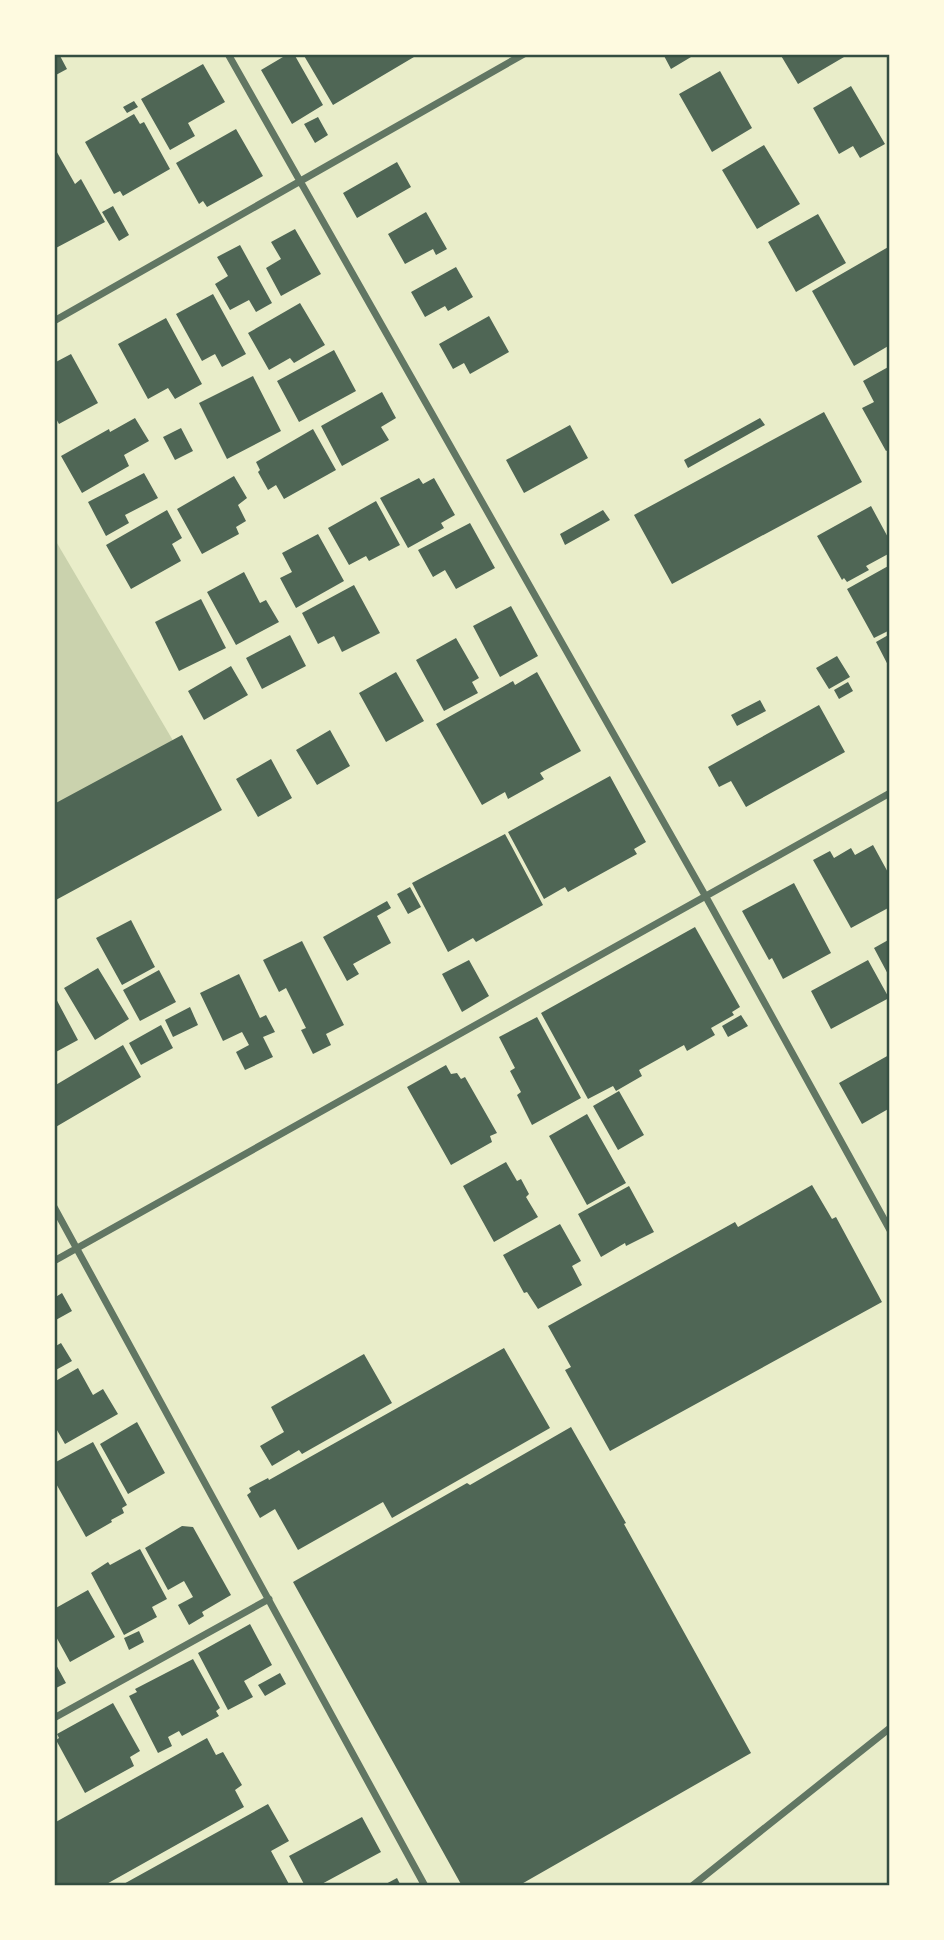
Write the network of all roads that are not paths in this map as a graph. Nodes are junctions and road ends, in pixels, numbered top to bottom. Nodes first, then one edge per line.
1 (228, 54) edge
2 (524, 54) edge
3 (300, 183) junction
4 (54, 321) edge
5 (890, 793) edge
6 (706, 897) junction
7 (54, 1207) edge
8 (890, 1230) edge
9 (78, 1248) junction
10 (54, 1261) edge
11 (269, 1599) junction
12 (54, 1718) edge
13 (890, 1728) edge
14 (425, 1886) edge
15 (692, 1886) edge

1 - 3 street
2 - 3 street
3 - 4 street
3 - 6 street
5 - 6 street
6 - 8 street
6 - 9 street
7 - 9 street
9 - 10 street
9 - 11 street
11 - 12 street
11 - 14 street
13 - 15 street

